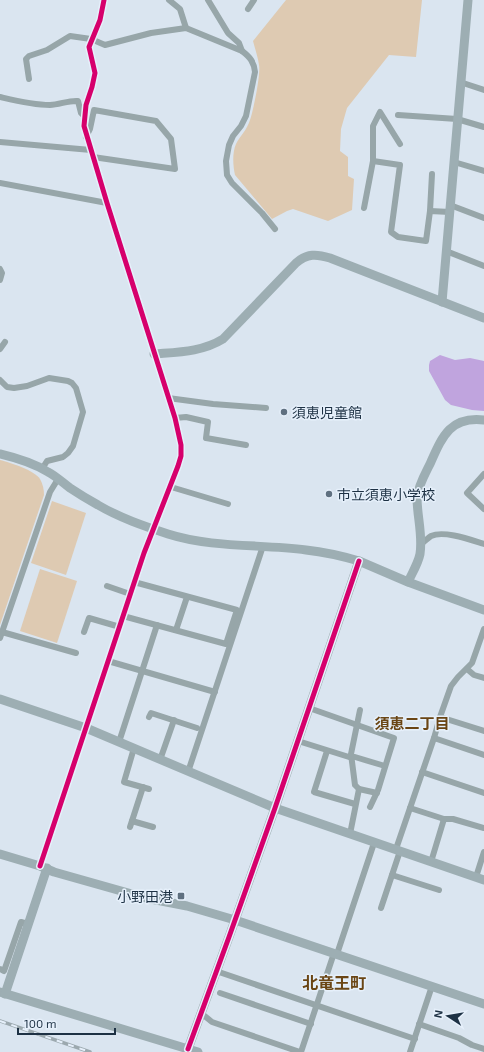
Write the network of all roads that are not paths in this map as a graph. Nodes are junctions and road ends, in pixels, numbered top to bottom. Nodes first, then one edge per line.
1 (104, 0) edge
2 (169, 0) edge
3 (208, 0) edge
4 (254, 0) edge
5 (468, 0) edge
6 (248, 9) dead end
7 (186, 28) junction
8 (91, 40) junction
9 (242, 51) junction
10 (29, 79) dead end
11 (460, 82) junction
12 (484, 90) edge
13 (0, 96) edge
14 (398, 114) dead end
15 (84, 116) junction
16 (457, 119) junction
17 (484, 127) edge
18 (86, 137) junction
19 (0, 142) edge
20 (400, 144) dead end
21 (91, 150) junction
22 (94, 157) junction
23 (373, 161) junction
24 (454, 162) junction
25 (484, 171) edge
26 (432, 174) dead end
27 (0, 183) edge
28 (107, 203) junction
29 (364, 208) dead end
30 (450, 209) junction
31 (430, 211) junction
32 (484, 218) edge
33 (275, 229) dead end
34 (446, 251) junction
35 (484, 266) edge
36 (0, 269) edge
37 (0, 280) edge
38 (442, 302) junction
39 (484, 318) edge
40 (5, 342) dead end
41 (0, 349) edge
42 (154, 354) junction
43 (0, 380) edge
44 (168, 398) junction
45 (266, 408) dead end
46 (175, 418) junction
47 (484, 420) edge
48 (246, 445) dead end
49 (0, 454) edge
50 (42, 469) junction
51 (484, 474) edge
52 (58, 478) junction
53 (170, 487) junction
54 (228, 504) dead end
55 (484, 509) edge
56 (154, 529) junction
57 (421, 544) junction
58 (484, 544) edge
59 (264, 546) junction
60 (359, 561) junction
61 (134, 582) junction
62 (408, 582) junction
63 (107, 586) dead end
64 (130, 594) junction
65 (187, 597) junction
66 (484, 610) edge
67 (123, 616) junction
68 (157, 625) junction
69 (120, 627) junction
70 (484, 629) edge
71 (176, 630) junction
72 (2, 632) junction
73 (84, 632) dead end
74 (0, 638) edge
75 (76, 653) dead end
76 (108, 661) junction
77 (467, 669) junction
78 (142, 671) junction
79 (484, 678) edge
80 (215, 692) junction
81 (0, 699) edge
82 (309, 708) junction
83 (360, 710) dead end
84 (149, 717) dead end
85 (440, 717) junction
86 (174, 720) junction
87 (358, 725) junction
88 (86, 728) junction
89 (198, 728) dead end
90 (484, 731) edge
91 (434, 738) junction
92 (298, 741) junction
93 (119, 742) junction
94 (134, 748) junction
95 (327, 751) junction
96 (484, 755) edge
97 (351, 757) junction
98 (160, 760) junction
99 (386, 766) junction
100 (188, 772) junction
101 (422, 772) junction
102 (359, 789) junction
103 (484, 793) edge
104 (377, 794) junction
105 (355, 804) junction
106 (370, 807) dead end
107 (275, 808) junction
108 (410, 808) junction
109 (444, 819) junction
110 (152, 828) dead end
111 (484, 828) edge
112 (350, 834) junction
113 (374, 843) junction
114 (398, 850) junction
115 (484, 852) edge
116 (0, 854) edge
117 (431, 862) junction
118 (43, 867) junction
119 (392, 875) junction
120 (480, 879) edge
121 (439, 890) dead end
122 (381, 908) dead end
123 (235, 920) junction
124 (28, 924) junction
125 (336, 954) junction
126 (0, 970) edge
127 (216, 971) junction
128 (432, 986) junction
129 (3, 993) edge
130 (220, 993) dead end
131 (484, 1004) edge
132 (318, 1005) junction
133 (200, 1013) junction
134 (311, 1024) junction
135 (420, 1024) junction
136 (415, 1039) junction
137 (188, 1049) junction
138 (484, 1049) edge
139 (198, 1052) edge
140 (300, 1052) edge
141 (410, 1052) edge

1 - 8 street
2 - 7 street
3 - 9 street
4 - 6 street
5 - 11 street
7 - 8 street
7 - 9 street
8 - 10 street
8 - 15 street
9 - 33 street
11 - 12 street
11 - 16 street
13 - 15 street
14 - 16 street
15 - 18 street
16 - 17 street
16 - 24 street
18 - 21 street
18 - 22 street
19 - 21 street
20 - 23 street
21 - 22 street
22 - 28 street
23 - 29 street
23 - 31 street
24 - 25 street
24 - 30 street
26 - 31 street
27 - 28 street
28 - 42 street
30 - 31 street
30 - 32 street
30 - 34 street
34 - 35 street
34 - 38 street
36 - 37 street
38 - 39 street
38 - 42 street
40 - 41 street
42 - 44 street
43 - 50 street
44 - 45 street
44 - 46 street
46 - 48 street
46 - 53 street
47 - 57 street
49 - 50 street
50 - 52 street
51 - 55 street
52 - 56 street
52 - 72 street
53 - 54 street
53 - 56 street
56 - 59 street
56 - 61 street
57 - 58 street
57 - 62 street
59 - 60 street
59 - 80 street
60 - 62 street
60 - 82 street
61 - 64 street
61 - 65 street
62 - 66 street
63 - 64 street
64 - 67 street
65 - 71 street
65 - 71 street
67 - 68 street
67 - 69 street
68 - 71 street
68 - 78 street
69 - 73 street
69 - 76 street
70 - 77 street
72 - 74 street
72 - 75 street
76 - 78 street
76 - 88 street
77 - 79 street
77 - 85 street
78 - 80 street
78 - 93 street
80 - 100 street
81 - 88 street
82 - 87 street
82 - 92 street
83 - 87 street
84 - 86 street
85 - 90 street
85 - 91 street
86 - 89 street
86 - 98 street
87 - 97 street
87 - 99 street
88 - 93 street
88 - 118 street
91 - 96 street
91 - 101 street
92 - 95 street
92 - 107 street
93 - 94 street
94 - 98 street
94 - 110 street
95 - 97 street
95 - 105 street
97 - 99 street
97 - 102 street
98 - 100 street
99 - 104 street
100 - 107 street
101 - 103 street
101 - 108 street
102 - 104 street
102 - 105 street
104 - 106 street
105 - 112 street
107 - 112 street
107 - 123 street
108 - 109 street
108 - 114 street
109 - 111 street
109 - 117 street
112 - 113 street
113 - 114 street
113 - 125 street
114 - 117 street
114 - 119 street
115 - 120 street
116 - 118 street
117 - 120 street
118 - 123 street
118 - 124 street
119 - 121 street
119 - 122 street
123 - 125 street
123 - 127 street
124 - 126 street
124 - 129 street
125 - 128 street
125 - 132 street
127 - 132 street
127 - 133 street
128 - 131 street
128 - 135 street
129 - 137 street
130 - 134 street
132 - 134 street
132 - 136 street
133 - 137 street
133 - 140 street
134 - 140 street
135 - 136 street
135 - 138 street
136 - 141 street
137 - 139 street

